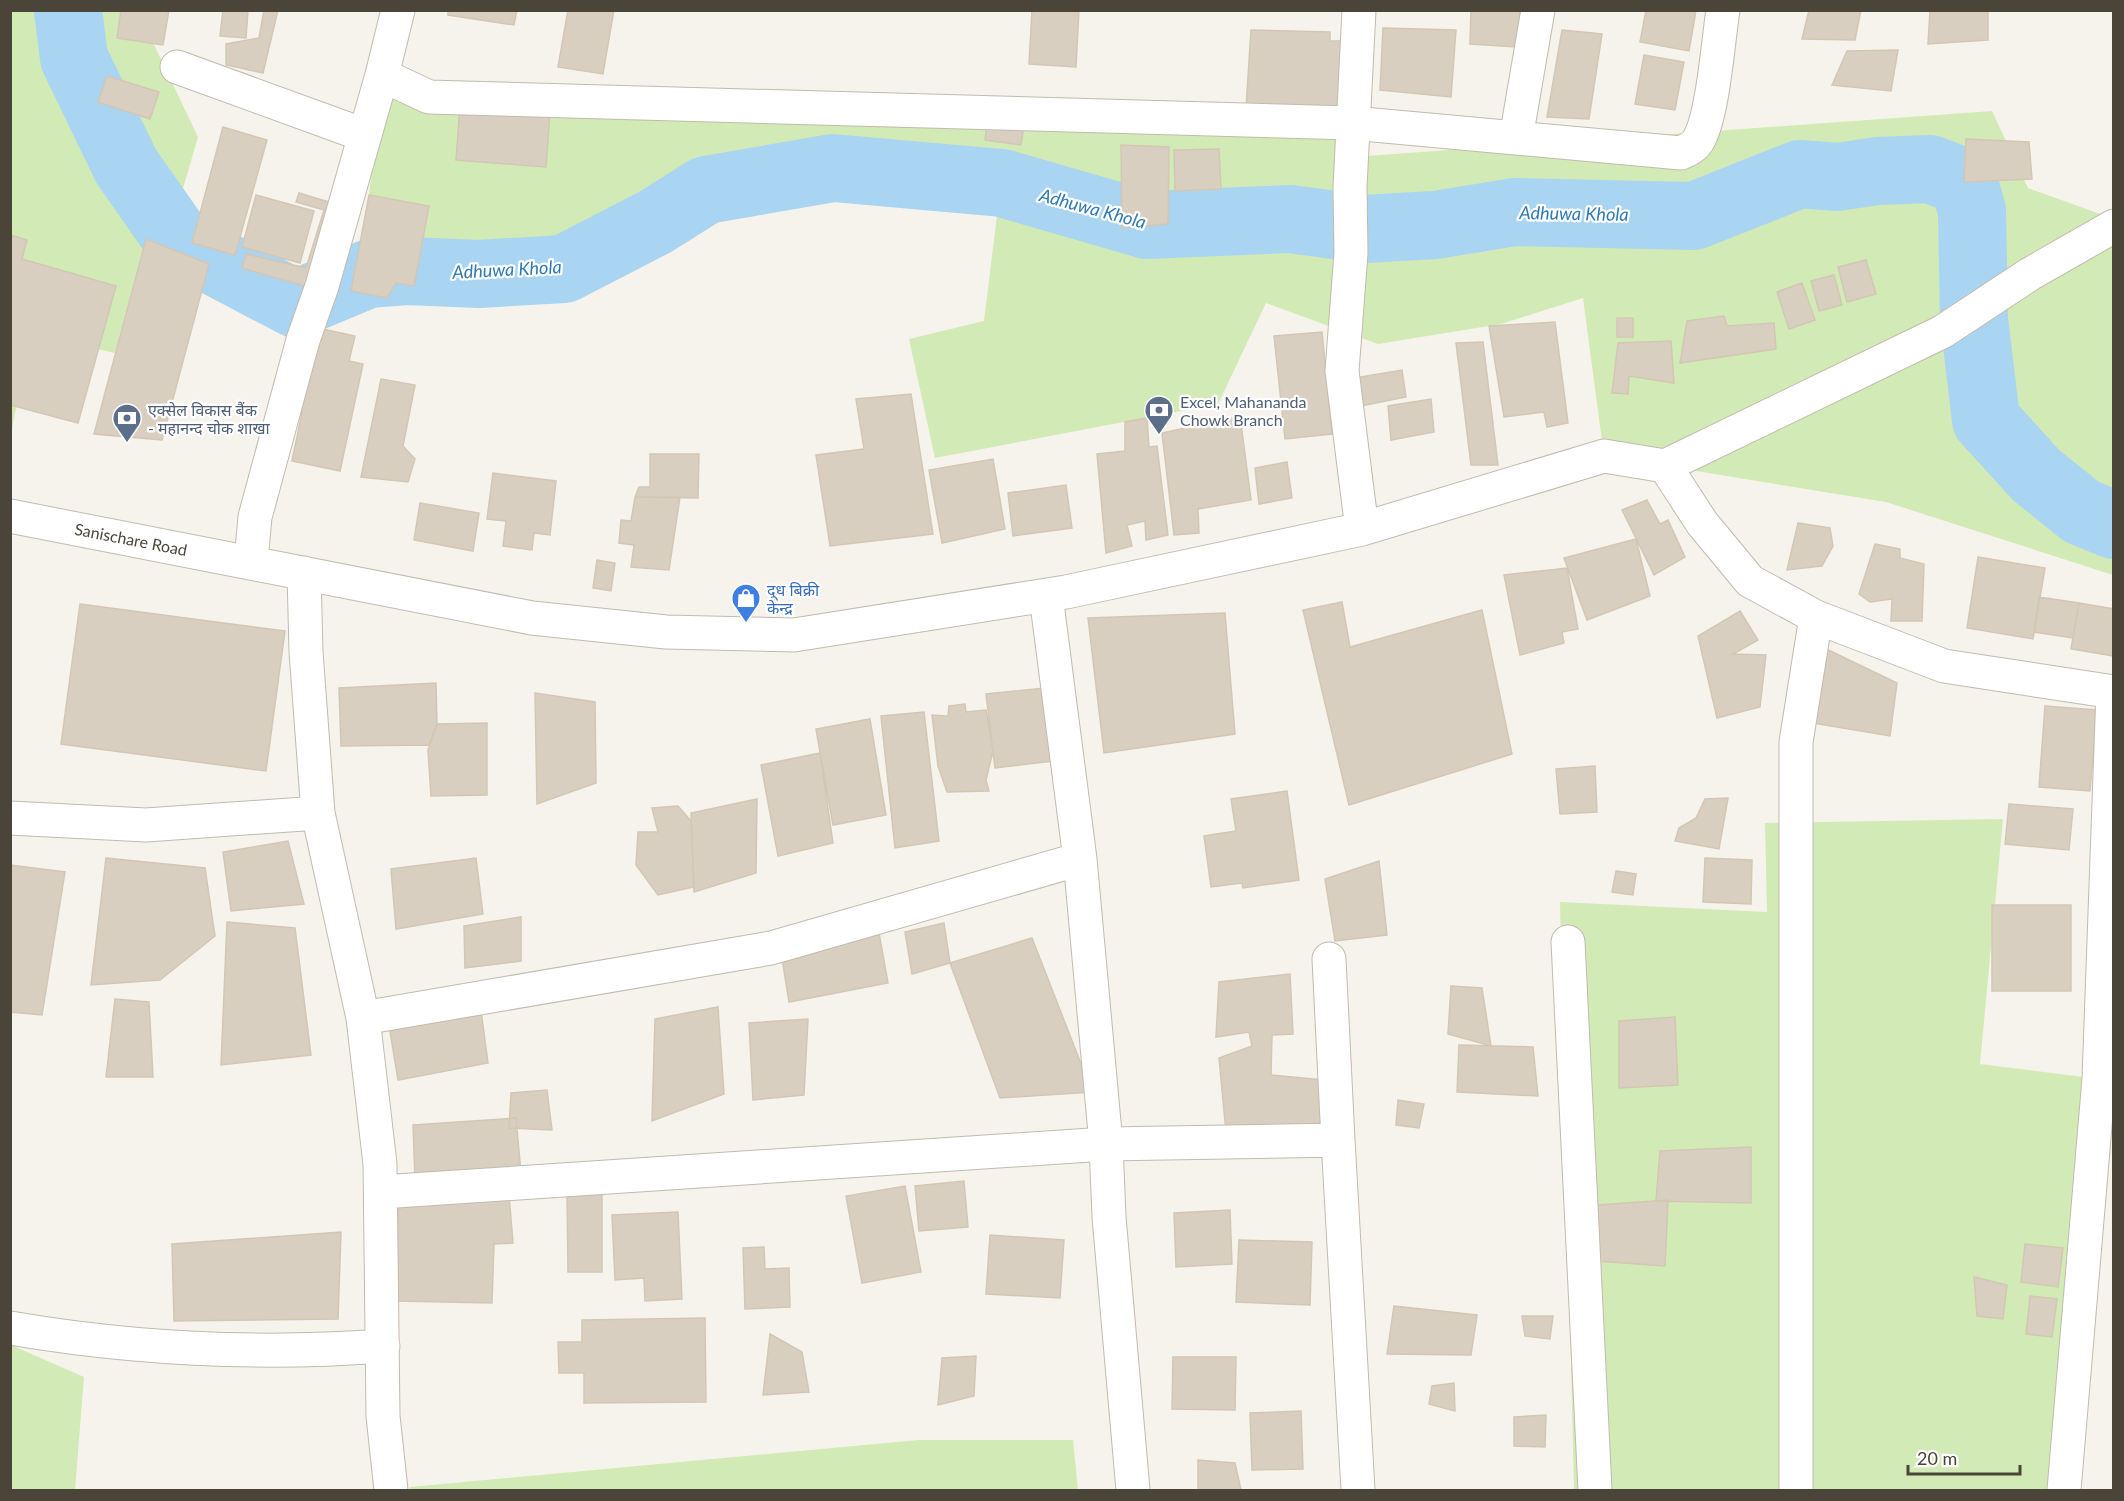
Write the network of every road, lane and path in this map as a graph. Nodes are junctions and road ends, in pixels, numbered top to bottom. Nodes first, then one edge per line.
1 (398, 10) edge
2 (1359, 10) edge
3 (1538, 10) edge
4 (1723, 10) edge
5 (177, 67) dead end
6 (382, 75) junction
7 (1352, 123) junction
8 (364, 135) junction
9 (1516, 138) junction
10 (2114, 226) edge
11 (1665, 466) junction
12 (10, 516) edge
13 (1362, 529) junction
14 (251, 561) junction
15 (304, 573) junction
16 (1046, 596) junction
17 (1816, 617) junction
18 (2113, 692) edge
19 (318, 813) junction
20 (10, 818) edge
21 (1080, 859) junction
22 (1568, 942) dead end
23 (1329, 959) dead end
24 (363, 1017) junction
25 (1338, 1140) junction
26 (1106, 1144) junction
27 (381, 1192) junction
28 (10, 1328) edge
29 (383, 1346) junction
30 (391, 1491) edge
31 (1132, 1491) edge
32 (1358, 1491) edge
33 (1595, 1491) edge
34 (1796, 1491) edge
35 (2064, 1491) edge

1 - 6 street
2 - 7 street
3 - 9 street
4 - 9 street
5 - 8 street
6 - 7 street
6 - 8 street
7 - 9 street
7 - 13 street
8 - 14 street
10 - 11 street
11 - 13 street, Sanischare Road
11 - 17 street
12 - 14 street, Sanischare Road
13 - 16 street, Sanischare Road
14 - 15 street, Sanischare Road
15 - 16 street, Sanischare Road
15 - 19 street
16 - 21 street
17 - 18 street
17 - 34 street
18 - 35 street
19 - 20 street
19 - 24 street
21 - 24 street
21 - 26 street
22 - 33 street
23 - 25 street
24 - 27 street
25 - 26 street
25 - 32 street
26 - 27 street
26 - 31 street
27 - 29 street
28 - 29 street
29 - 30 street

